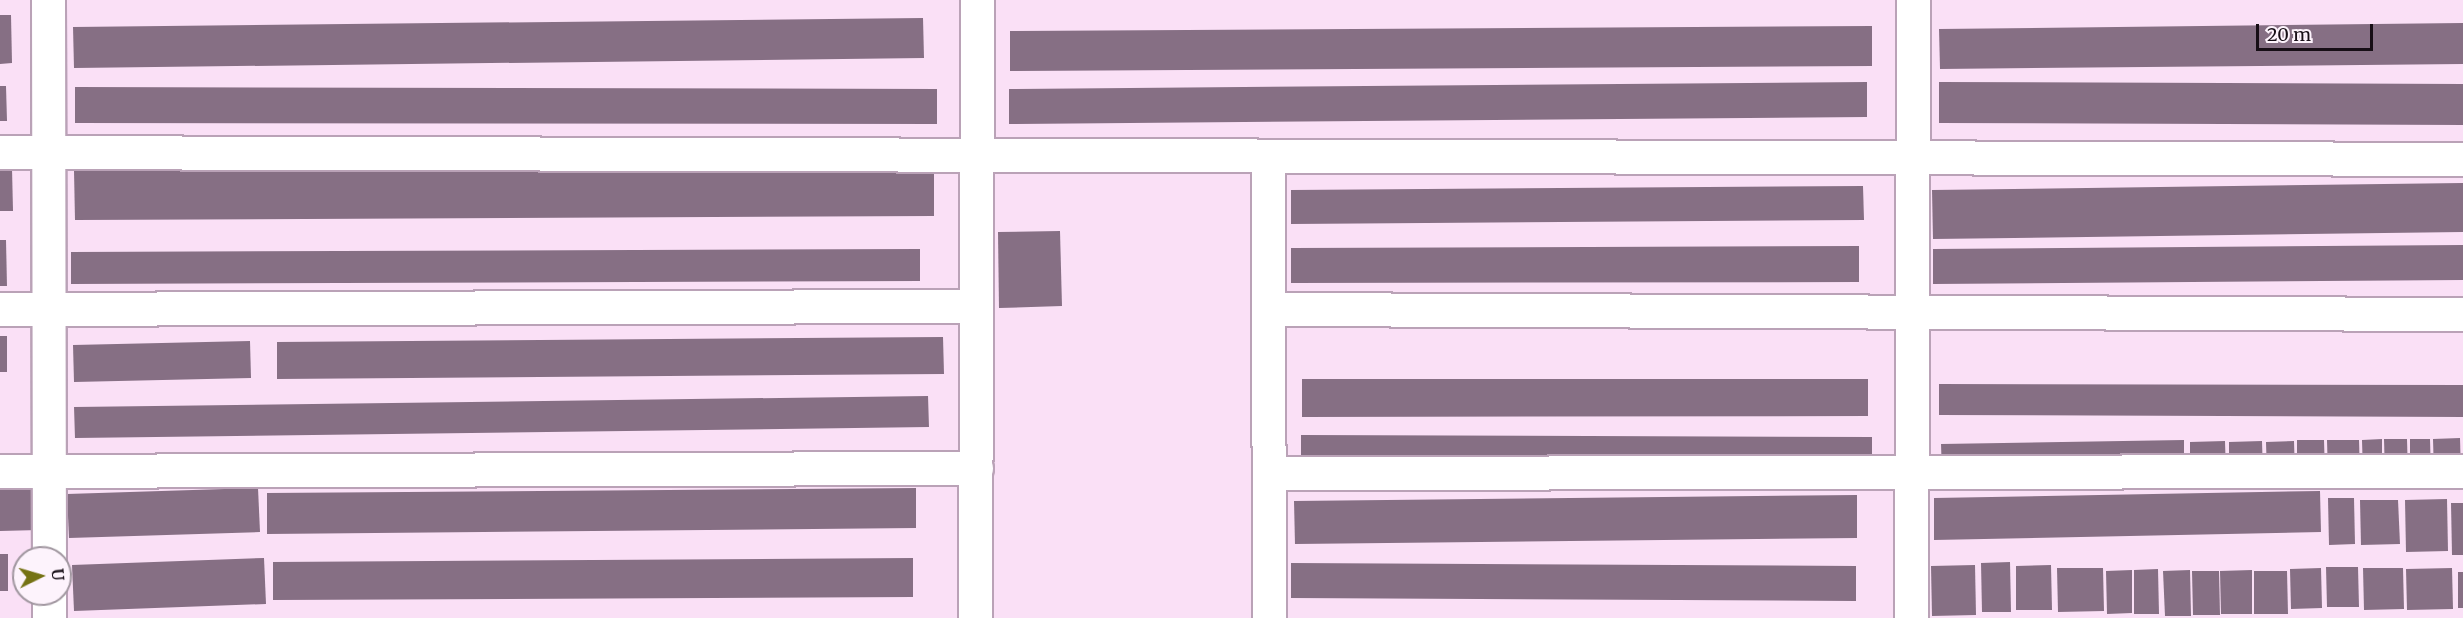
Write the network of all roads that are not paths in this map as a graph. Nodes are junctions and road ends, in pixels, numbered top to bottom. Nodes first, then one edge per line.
1 (48, 0) edge
2 (976, 0) edge
3 (1912, 0) edge
4 (0, 152) edge
5 (49, 152) junction
6 (976, 155) junction
7 (1268, 156) junction
8 (1912, 158) junction
9 (2463, 159) edge
10 (976, 306) junction
11 (0, 309) edge
12 (49, 309) junction
13 (1269, 309) junction
14 (1912, 312) junction
15 (2463, 314) edge
16 (976, 468) junction
17 (0, 471) edge
18 (49, 471) junction
19 (2463, 471) edge
20 (1911, 472) junction
21 (1269, 473) junction
22 (49, 546) edge
23 (975, 618) edge
24 (1269, 618) edge
25 (1911, 618) edge

1 - 5 street
2 - 6 street
3 - 8 street
4 - 5 street
5 - 6 street
5 - 12 street
6 - 7 street
6 - 10 street
7 - 8 street
7 - 13 street
8 - 9 street
8 - 14 street
10 - 12 street
10 - 16 street
11 - 12 street
12 - 18 street
13 - 14 street
13 - 21 street
14 - 15 street
14 - 20 street
16 - 18 street
16 - 23 street
17 - 18 street
18 - 22 street
19 - 20 street
20 - 21 street
20 - 25 street
21 - 24 street

